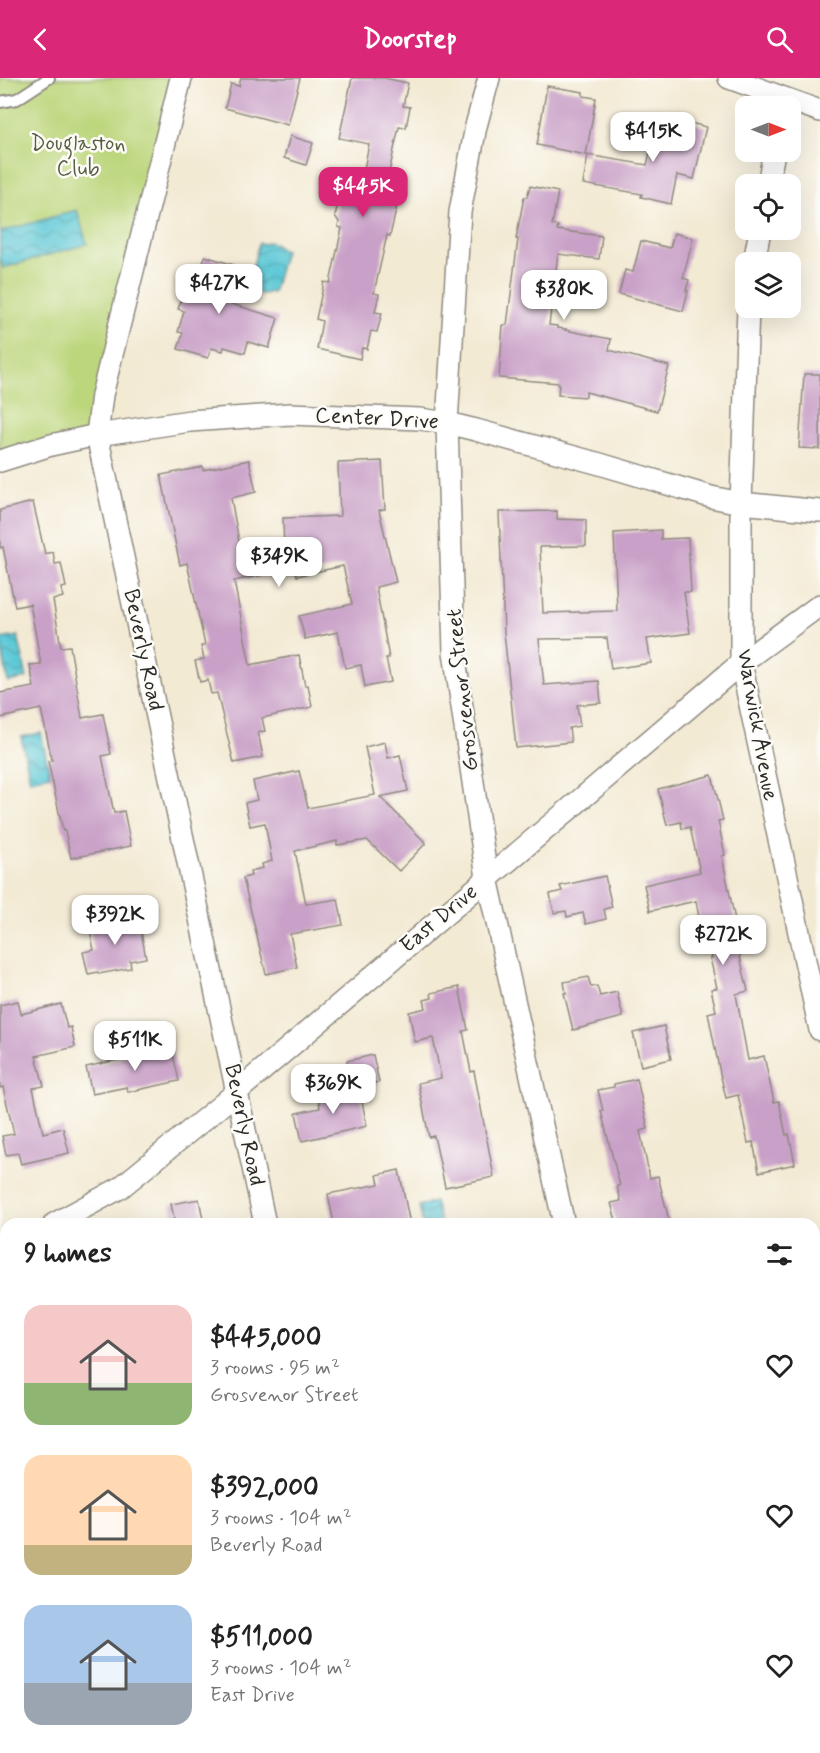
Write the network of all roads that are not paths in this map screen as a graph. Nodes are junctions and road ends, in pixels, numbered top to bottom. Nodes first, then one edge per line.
1 (49, 78) edge
2 (182, 78) edge
3 (489, 78) edge
4 (729, 78) edge
5 (785, 94) edge
6 (0, 102) edge
7 (820, 111) edge
8 (748, 318) edge
9 (447, 423) junction
10 (98, 435) junction
11 (0, 461) edge
12 (741, 503) junction
13 (820, 511) edge
14 (820, 605) edge
15 (741, 663) junction
16 (487, 878) junction
17 (820, 1030) edge
18 (237, 1092) junction
19 (65, 1218) edge
20 (264, 1218) edge
21 (563, 1218) edge

1 - 6 lane
2 - 10 street, Beverly Road
3 - 9 street, Grosvenor Street
4 - 5 street
5 - 7 street
8 - 12 street, Warwick Avenue
9 - 10 street, Center Drive
9 - 12 street, Center Drive
9 - 16 street, Grosvenor Street
10 - 11 street, Center Drive
10 - 18 street, Beverly Road
12 - 13 street, Center Drive
12 - 15 street, Warwick Avenue
14 - 15 street, East Drive
15 - 16 street, East Drive
15 - 17 street, Warwick Avenue
16 - 18 street, East Drive
16 - 21 street, Grosvenor Street
18 - 19 street, East Drive
18 - 20 street, Beverly Road

